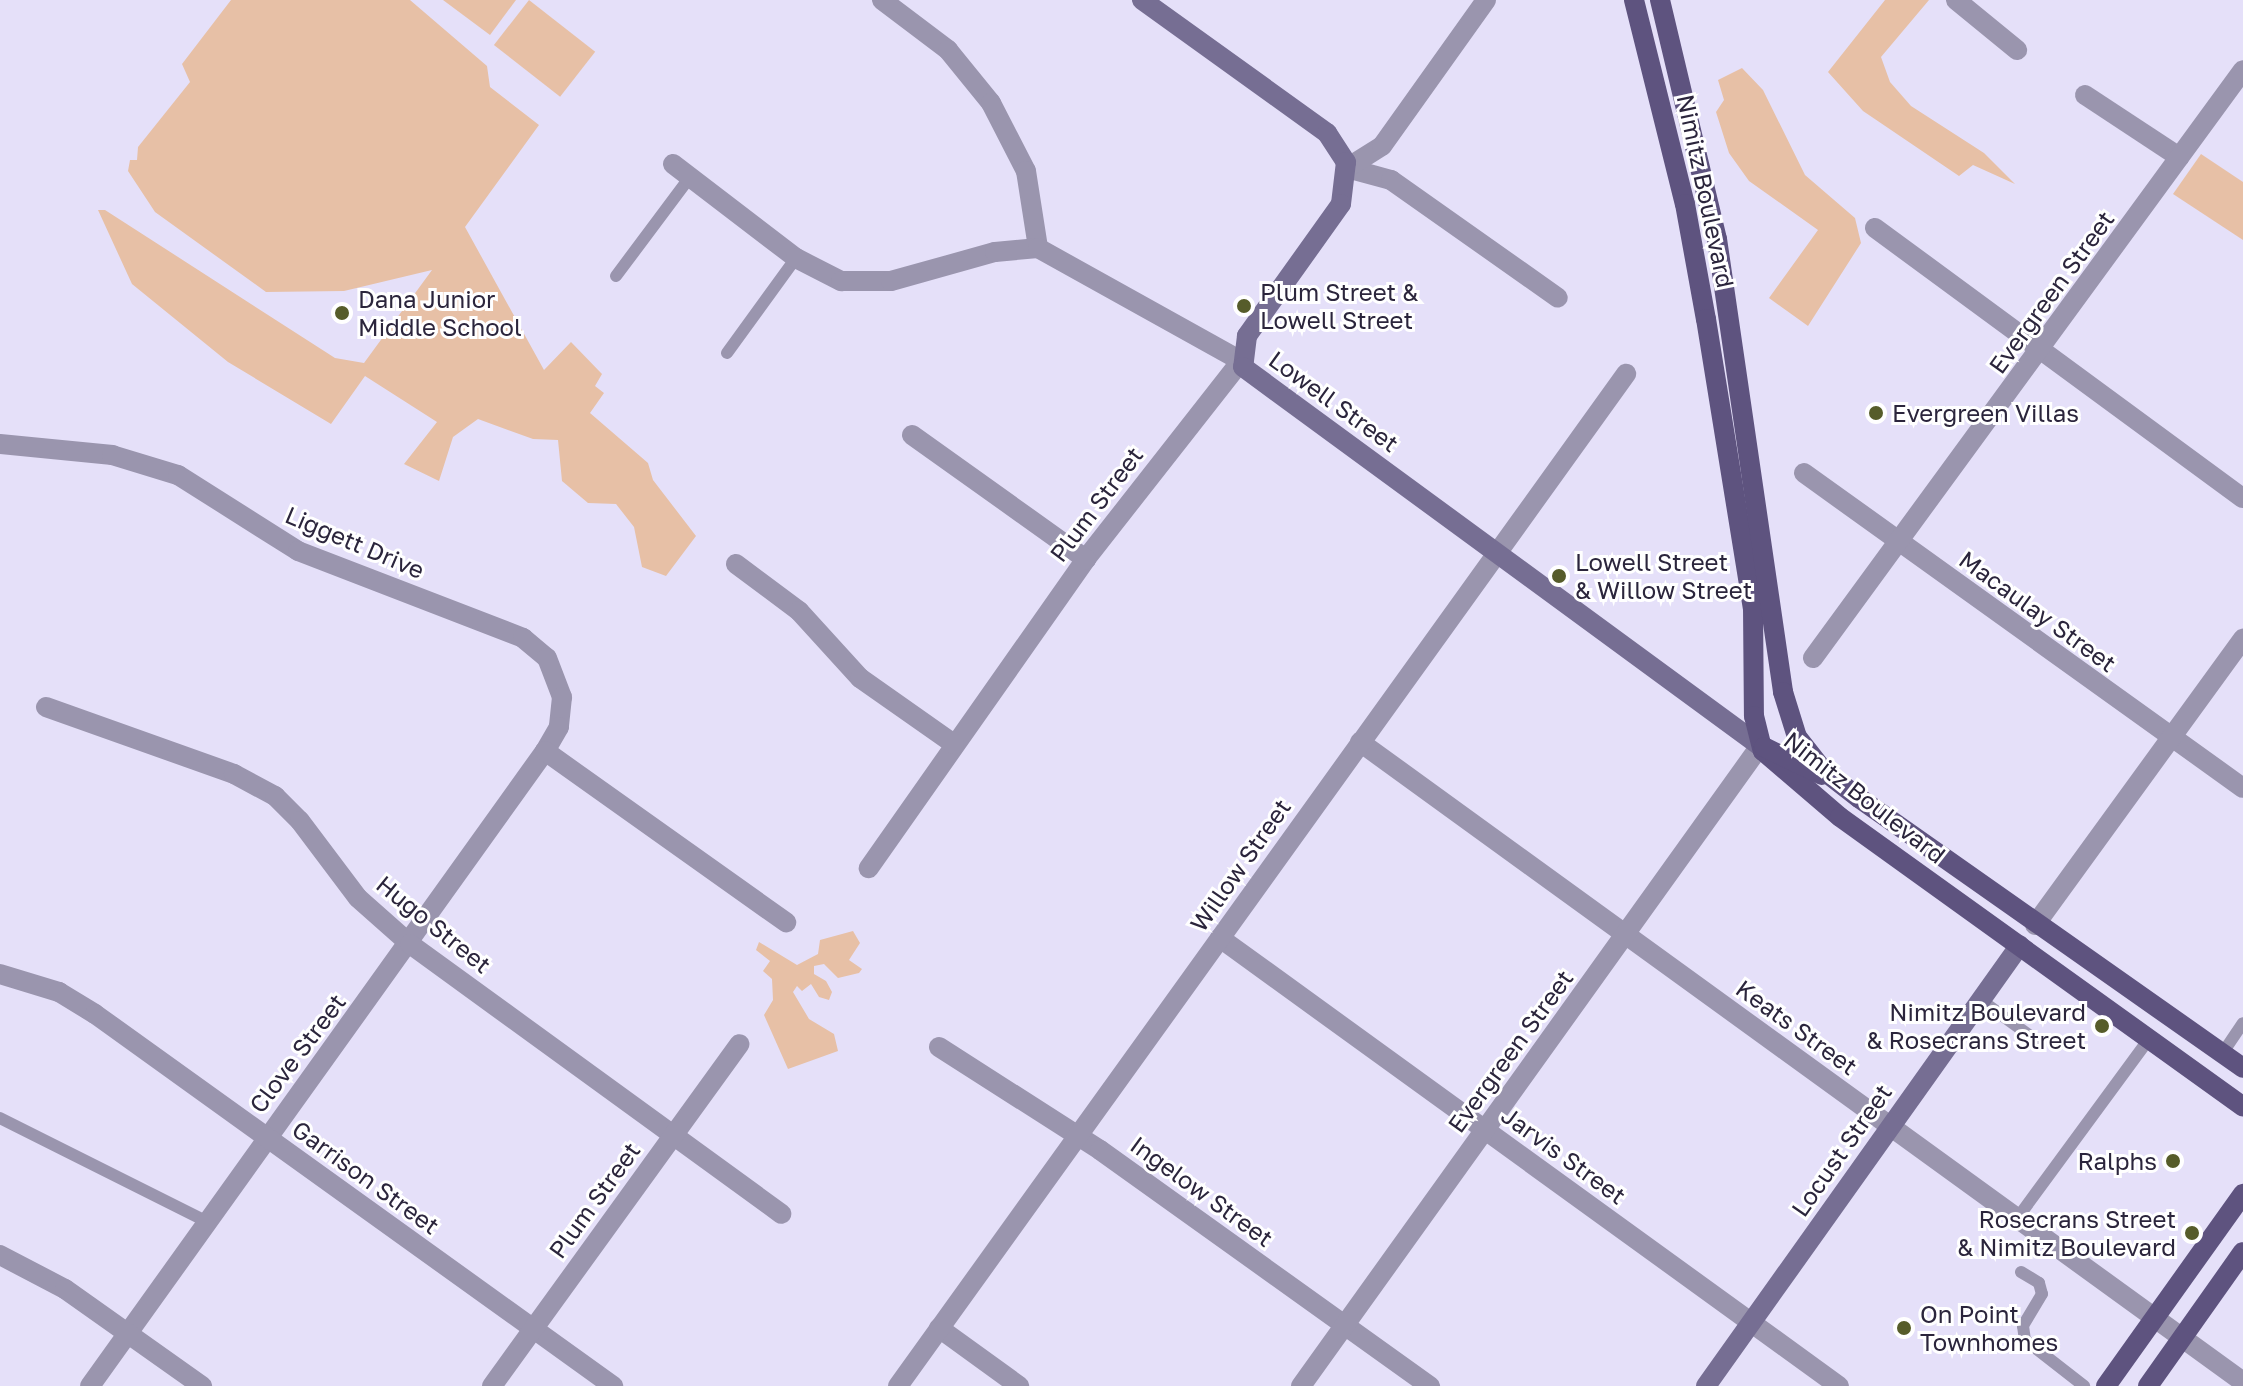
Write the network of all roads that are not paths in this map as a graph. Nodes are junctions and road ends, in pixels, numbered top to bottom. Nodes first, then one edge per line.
1 (882, 0) edge
2 (1142, 0) edge
3 (1486, 0) edge
4 (1634, 0) edge
5 (1660, 0) edge
6 (1956, 0) edge
7 (2017, 50) dead end
8 (2243, 70) edge
9 (2085, 95) dead end
10 (2179, 157) junction
11 (673, 164) dead end
12 (1347, 168) junction
13 (690, 177) junction
14 (1875, 228) dead end
15 (1038, 248) junction
16 (796, 258) junction
17 (616, 276) dead end
18 (1558, 298) dead end
19 (2042, 351) junction
20 (727, 353) dead end
21 (1241, 361) junction
22 (1626, 374) dead end
23 (912, 435) dead end
24 (0, 444) edge
25 (1804, 473) dead end
26 (2243, 498) edge
27 (1900, 543) junction
28 (1498, 550) junction
29 (1086, 559) junction
30 (736, 564) dead end
31 (2243, 639) edge
32 (1813, 658) dead end
33 (46, 707) dead end
34 (2170, 737) junction
35 (1360, 742) junction
36 (954, 744) junction
37 (1760, 746) junction
38 (545, 751) junction
39 (1837, 782) junction
40 (2243, 788) edge
41 (869, 868) dead end
42 (786, 922) dead end
43 (2035, 925) junction
44 (1626, 935) junction
45 (1220, 938) junction
46 (410, 944) junction
47 (2020, 945) junction
48 (0, 974) edge
49 (1981, 1000) junction
50 (2243, 1023) edge
51 (2149, 1039) junction
52 (2037, 1041) dead end
53 (740, 1044) dead end
54 (939, 1047) dead end
55 (2222, 1054) junction
56 (2243, 1068) edge
57 (2243, 1107) edge
58 (0, 1118) edge
59 (1888, 1126) junction
60 (1485, 1130) junction
61 (673, 1136) junction
62 (1079, 1136) junction
63 (266, 1138) junction
64 (2243, 1194) edge
65 (781, 1214) dead end
66 (2016, 1220) junction
67 (208, 1222) junction
68 (2243, 1252) edge
69 (0, 1255) edge
70 (2021, 1272) dead end
71 (2154, 1319) junction
72 (1753, 1322) junction
73 (1345, 1325) junction
74 (939, 1328) junction
75 (533, 1329) junction
76 (128, 1333) junction
77 (2182, 1338) junction
78 (2243, 1382) edge
79 (90, 1386) edge
80 (202, 1386) edge
81 (492, 1386) edge
82 (613, 1386) edge
83 (898, 1386) edge
84 (1019, 1386) edge
85 (1301, 1386) edge
86 (1430, 1386) edge
87 (1706, 1386) edge
88 (1839, 1386) edge
89 (2084, 1386) edge
90 (2106, 1386) edge
91 (2148, 1386) edge

1 - 15 street
2 - 12 street
3 - 12 street
4 - 37 main road, Nimitz Boulevard
5 - 39 main road, Nimitz Boulevard
6 - 7 street
8 - 10 street, Evergreen Street
9 - 10 street
10 - 19 street, Evergreen Street
11 - 13 street
12 - 18 street
12 - 21 street, Plum Street
13 - 16 street
13 - 17 lane
14 - 19 street
15 - 16 street
15 - 21 street, Lowell Street
16 - 20 lane
19 - 26 street
19 - 27 street, Evergreen Street
21 - 28 street, Lowell Street
21 - 29 street, Plum Street
22 - 28 street, Willow Street
23 - 29 street
24 - 38 street, Liggett Drive
25 - 27 street, Macaulay Street
27 - 32 street, Evergreen Street
27 - 34 street, Macaulay Street
28 - 35 street, Willow Street
28 - 37 street, Lowell Street
29 - 36 street, Plum Street
30 - 36 street
31 - 34 street
33 - 46 street, Hugo Street
34 - 40 street, Macaulay Street
34 - 43 street
35 - 44 street, Keats Street
35 - 45 street, Willow Street
36 - 41 street, Plum Street
37 - 39 main road
37 - 44 street, Evergreen Street
37 - 47 main road, Nimitz Boulevard
38 - 42 street
38 - 46 street, Clove Street
39 - 43 main road, Nimitz Boulevard
43 - 55 main road, Nimitz Boulevard
44 - 59 street, Keats Street
44 - 60 street, Evergreen Street
45 - 60 street, Jarvis Street
45 - 62 street, Willow Street
46 - 61 street, Hugo Street
46 - 63 street, Clove Street
47 - 49 street, Locust Street
47 - 51 main road, Nimitz Boulevard
48 - 63 street, Garrison Street
49 - 52 lane
49 - 59 street, Locust Street
50 - 55 lane
51 - 57 main road, Nimitz Boulevard
51 - 66 lane
53 - 61 street, Plum Street
54 - 62 street, Ingelow Street
55 - 56 main road, Nimitz Boulevard
58 - 67 lane
59 - 66 street, Keats Street
59 - 72 street, Locust Street
60 - 72 street, Jarvis Street
60 - 73 street, Evergreen Street
61 - 65 street, Hugo Street
61 - 75 street, Plum Street
62 - 73 street, Ingelow Street
62 - 74 street, Willow Street
63 - 67 street, Clove Street
63 - 75 street, Garrison Street
64 - 71 main road
66 - 71 street, Keats Street
67 - 76 street, Clove Street
68 - 77 main road
69 - 76 street
70 - 89 lane
71 - 77 street, Keats Street
71 - 90 main road
72 - 87 street, Locust Street
72 - 88 street, Jarvis Street
73 - 85 street, Evergreen Street
73 - 86 street, Ingelow Street
74 - 83 street, Willow Street
74 - 84 street
75 - 81 street, Plum Street
75 - 82 street, Garrison Street
76 - 79 street, Clove Street
76 - 80 street
77 - 78 street, Keats Street
77 - 91 main road

